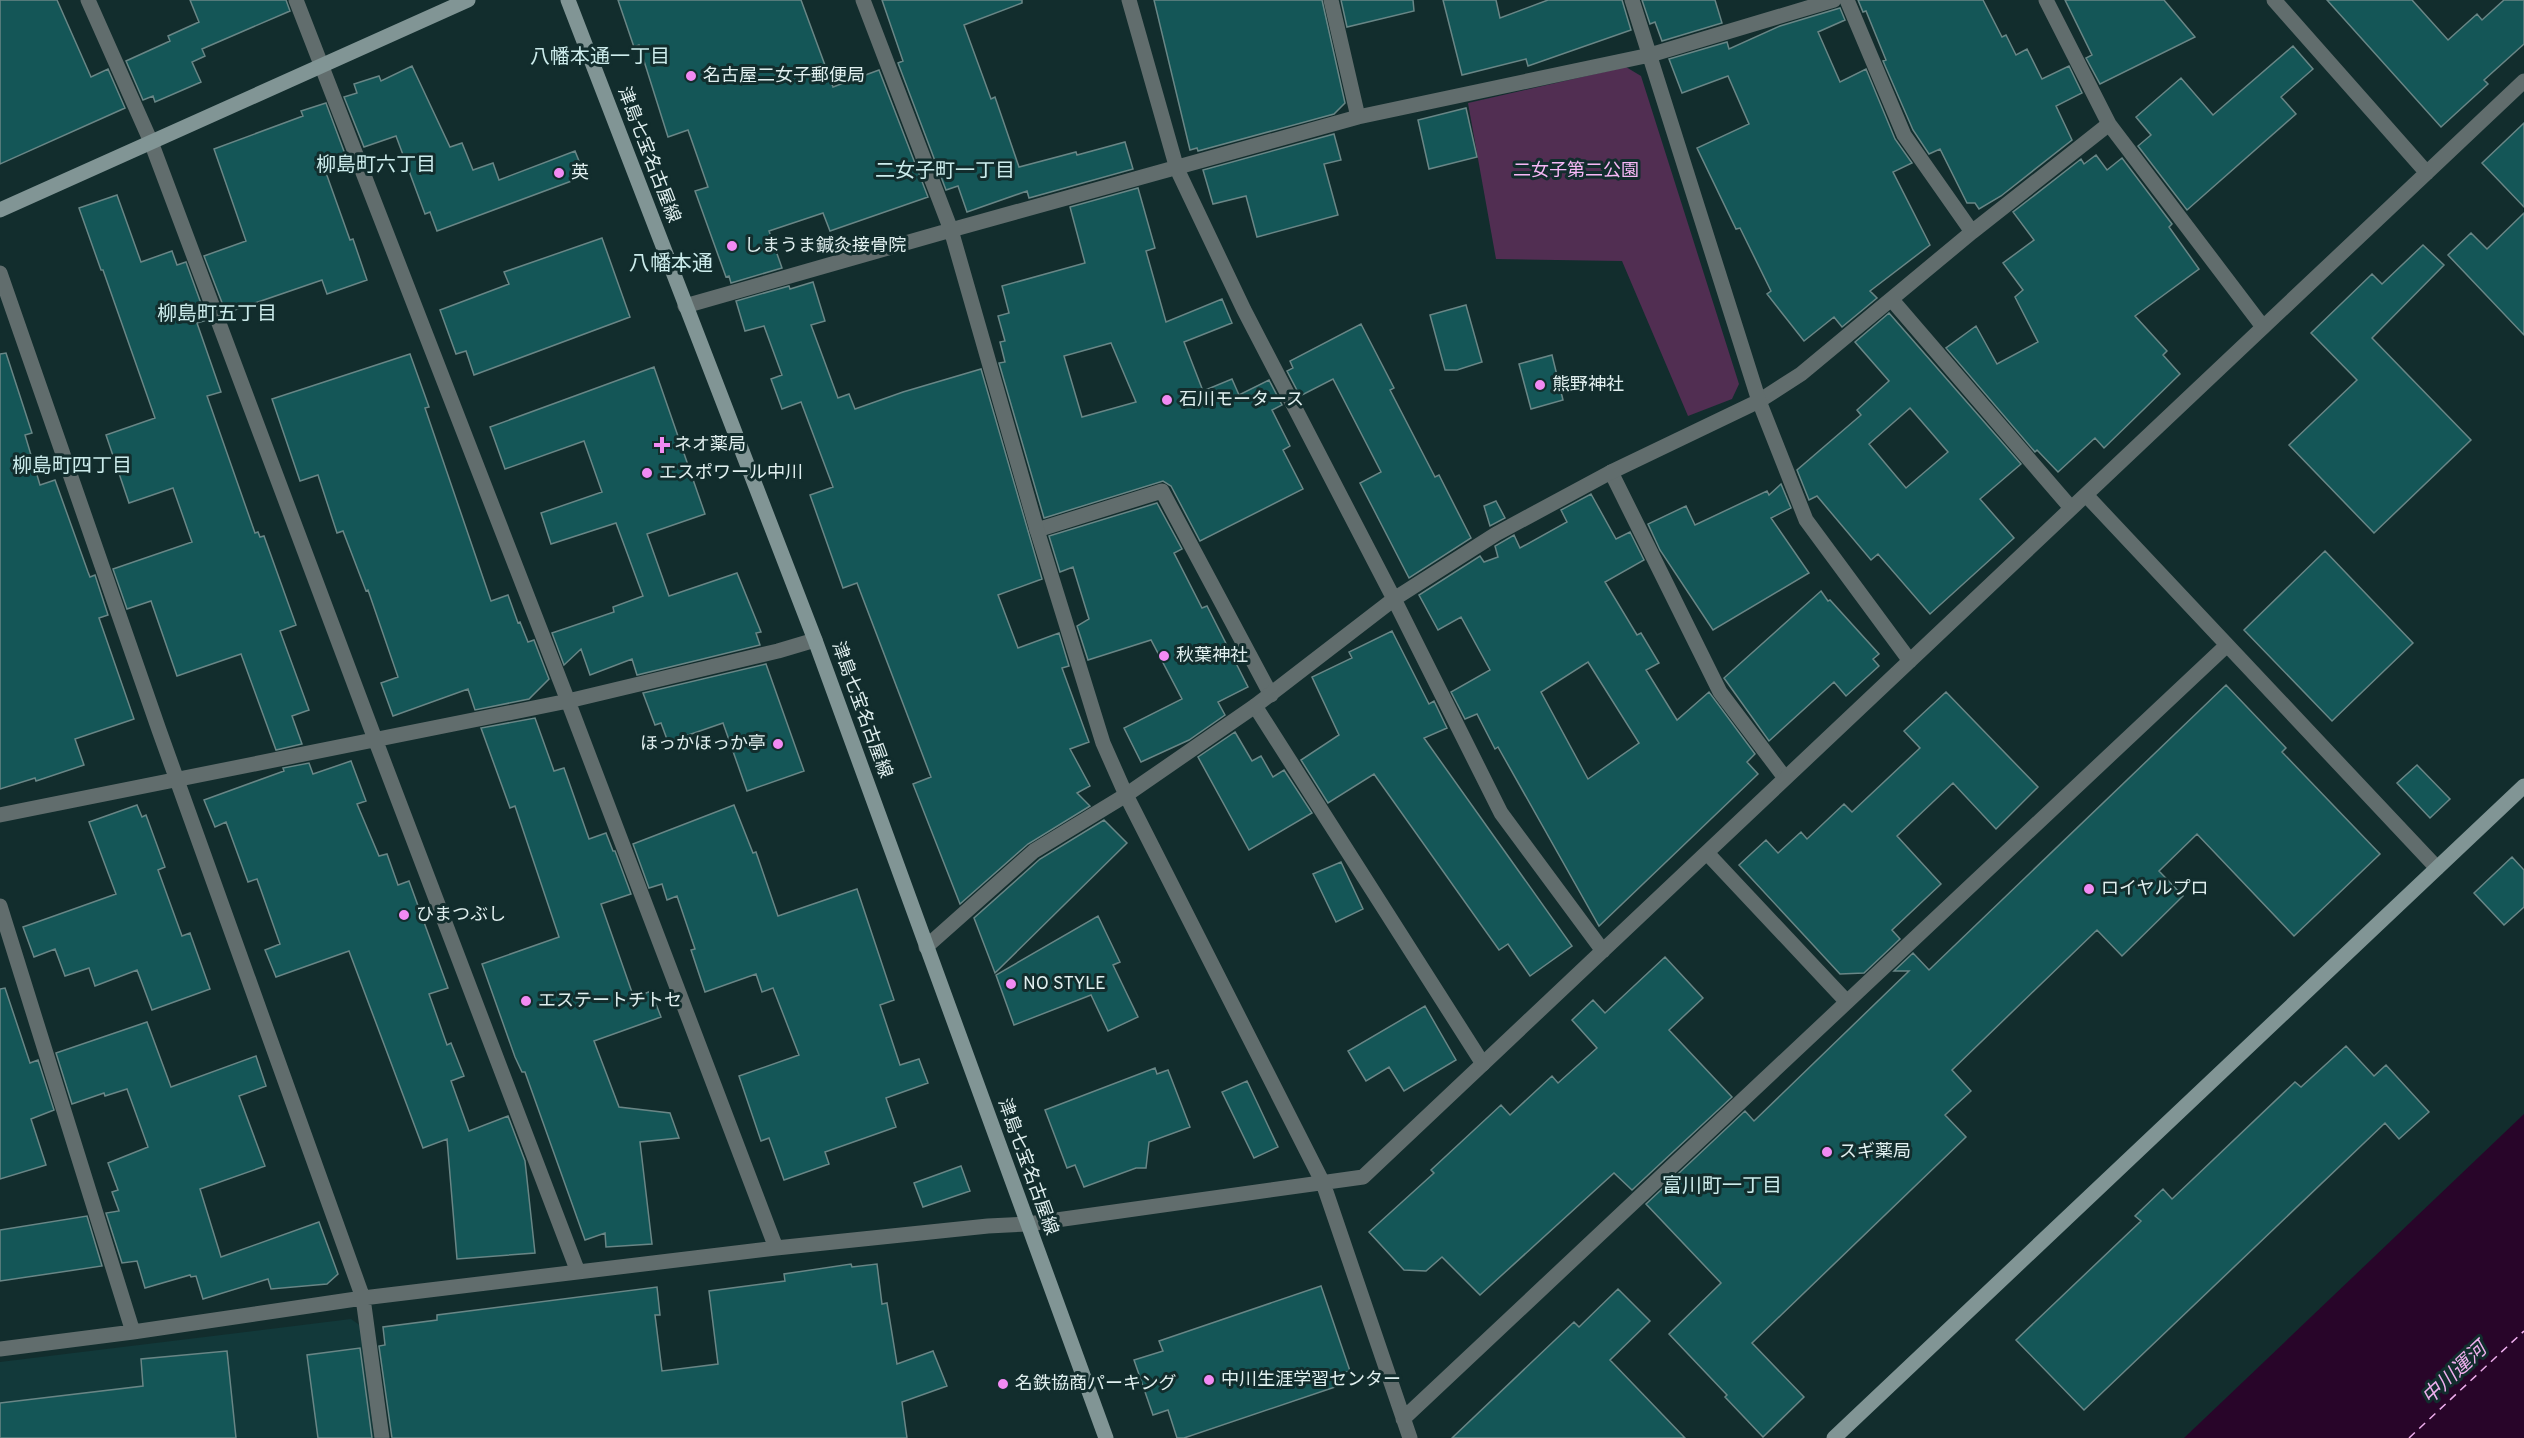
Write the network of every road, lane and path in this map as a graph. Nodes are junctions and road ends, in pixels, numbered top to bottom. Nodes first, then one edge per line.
1 (88, 0) edge
2 (296, 0) edge
3 (468, 0) edge
4 (568, 0) edge
5 (863, 0) edge
6 (1129, 0) edge
7 (1330, 0) edge
8 (1632, 0) edge
9 (1834, 0) edge
10 (1847, 0) edge
11 (2046, 0) edge
12 (2274, 0) edge
13 (1650, 55) junction
14 (321, 66) junction
15 (2524, 81) edge
16 (1358, 117) junction
17 (2109, 124) junction
18 (151, 142) junction
19 (1177, 169) junction
20 (2427, 173) junction
21 (0, 210) edge
22 (951, 230) junction
23 (1972, 232) junction
24 (0, 273) edge
25 (1892, 300) junction
26 (685, 306) junction
27 (2263, 327) junction
28 (1759, 401) junction
29 (1611, 472) junction
30 (2086, 495) junction
31 (2071, 508) junction
32 (1037, 530) junction
33 (1394, 599) junction
34 (814, 640) junction
35 (2227, 645) junction
36 (1910, 661) junction
37 (1271, 695) junction
38 (568, 701) junction
39 (1255, 706) junction
40 (375, 739) junction
41 (1785, 778) junction
42 (176, 780) junction
43 (2524, 786) edge
44 (1126, 795) junction
45 (0, 815) edge
46 (1707, 852) junction
47 (2437, 868) junction
48 (0, 906) edge
49 (926, 947) junction
50 (1603, 951) junction
51 (1847, 1002) junction
52 (1483, 1064) junction
53 (1323, 1183) junction
54 (1028, 1224) junction
55 (776, 1248) junction
56 (579, 1272) junction
57 (363, 1298) junction
58 (133, 1332) junction
59 (0, 1349) edge
60 (1403, 1419) junction
61 (381, 1438) edge
62 (1106, 1438) edge
63 (1410, 1438) edge
64 (1834, 1438) edge

1 - 18 street
2 - 14 street
3 - 14 main road
4 - 26 main road, 津島七宝名古屋線
5 - 22 street
6 - 19 street
7 - 16 street
8 - 13 street
9 - 13 street
10 - 23 street
11 - 17 street
12 - 20 street
13 - 16 street
13 - 28 street
14 - 18 main road
14 - 38 street
15 - 20 street
16 - 19 street
17 - 23 street
17 - 27 street
18 - 21 main road
18 - 40 street
19 - 22 street
19 - 33 street
20 - 27 street
22 - 26 street
22 - 32 street
23 - 25 street
24 - 42 street
25 - 28 street
25 - 31 street
26 - 34 main road, 津島七宝名古屋線
27 - 30 street
28 - 29 street
28 - 36 street
29 - 33 street
29 - 41 street
30 - 31 street
30 - 35 street
31 - 36 street
32 - 37 street
32 - 44 street
33 - 37 street
33 - 50 street
34 - 38 street
34 - 49 main road, 津島七宝名古屋線
35 - 47 street
35 - 51 street
36 - 41 street
37 - 39 street
38 - 40 street
38 - 55 street
39 - 44 street
39 - 52 street
40 - 42 street
40 - 56 street
41 - 46 street
42 - 45 street
42 - 57 street
43 - 47 main road
44 - 49 street
44 - 53 street
46 - 50 street
46 - 51 street
47 - 64 main road
48 - 58 street
49 - 54 main road, 津島七宝名古屋線
50 - 52 street
51 - 60 street
52 - 53 street
53 - 54 street
53 - 60 street
54 - 55 street
54 - 62 main road, 津島七宝名古屋線
55 - 56 street
56 - 57 street
57 - 58 street
57 - 61 street
58 - 59 street
60 - 63 street

